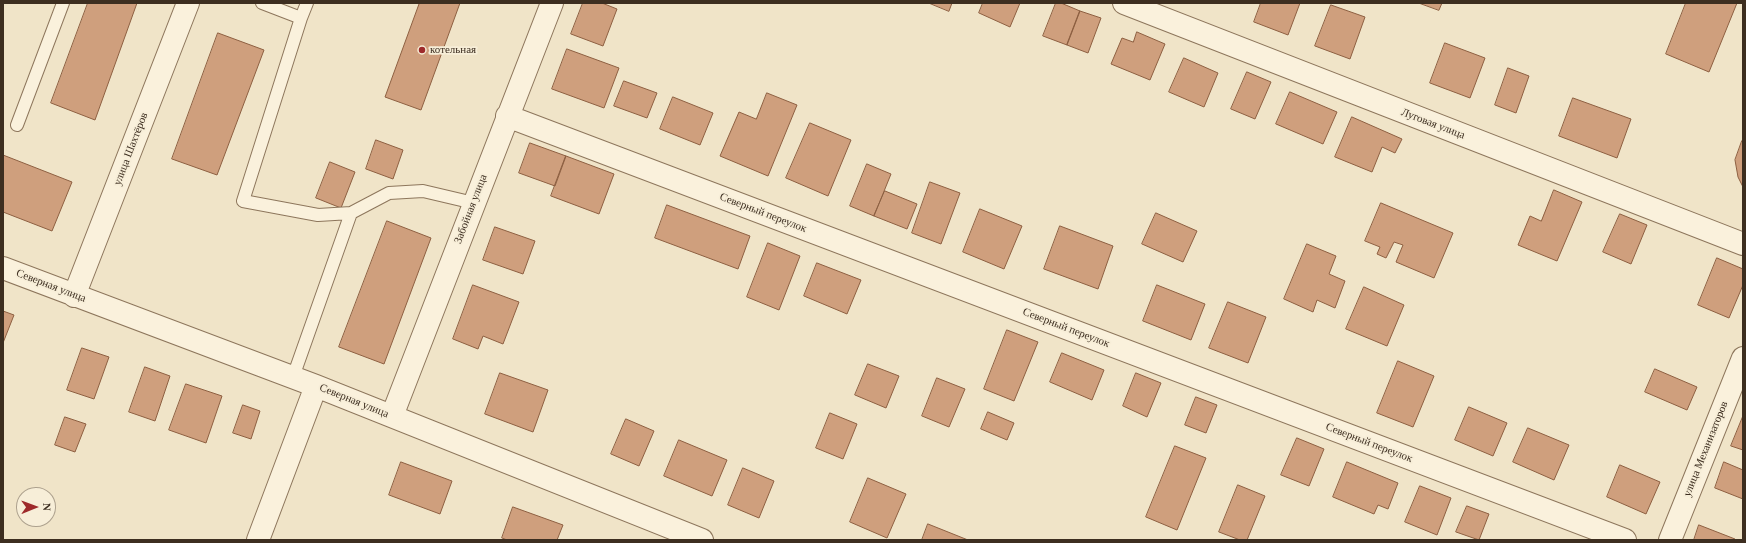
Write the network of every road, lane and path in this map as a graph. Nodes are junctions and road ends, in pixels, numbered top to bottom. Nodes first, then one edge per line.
1 (63, 3) edge
2 (188, 3) edge
3 (262, 3) edge
4 (307, 3) edge
5 (552, 3) edge
6 (1124, 3) edge
7 (301, 18) junction
8 (507, 116) junction
9 (16, 125) dead end
10 (474, 203) junction
11 (351, 213) junction
12 (1743, 244) edge
13 (3, 268) edge
14 (74, 296) junction
15 (1743, 358) edge
16 (293, 377) junction
17 (316, 386) junction
18 (392, 416) junction
19 (258, 540) edge
20 (702, 540) edge
21 (1625, 540) edge
22 (1670, 540) edge

1 - 9 lane
2 - 14 street, улица Шахтёров
3 - 7 lane
4 - 7 lane
5 - 8 street, Забойная улица
6 - 12 street, Луговая улица
7 - 11 lane
8 - 10 street, Забойная улица
8 - 21 street, Северный переулок
10 - 11 lane
10 - 18 street, Забойная улица
11 - 16 lane
13 - 14 street, Северная улица
14 - 16 street, Северная улица
15 - 22 street, улица Механизаторов
16 - 17 street, Северная улица
17 - 18 street, Северная улица
17 - 19 street
18 - 20 street, Северная улица

